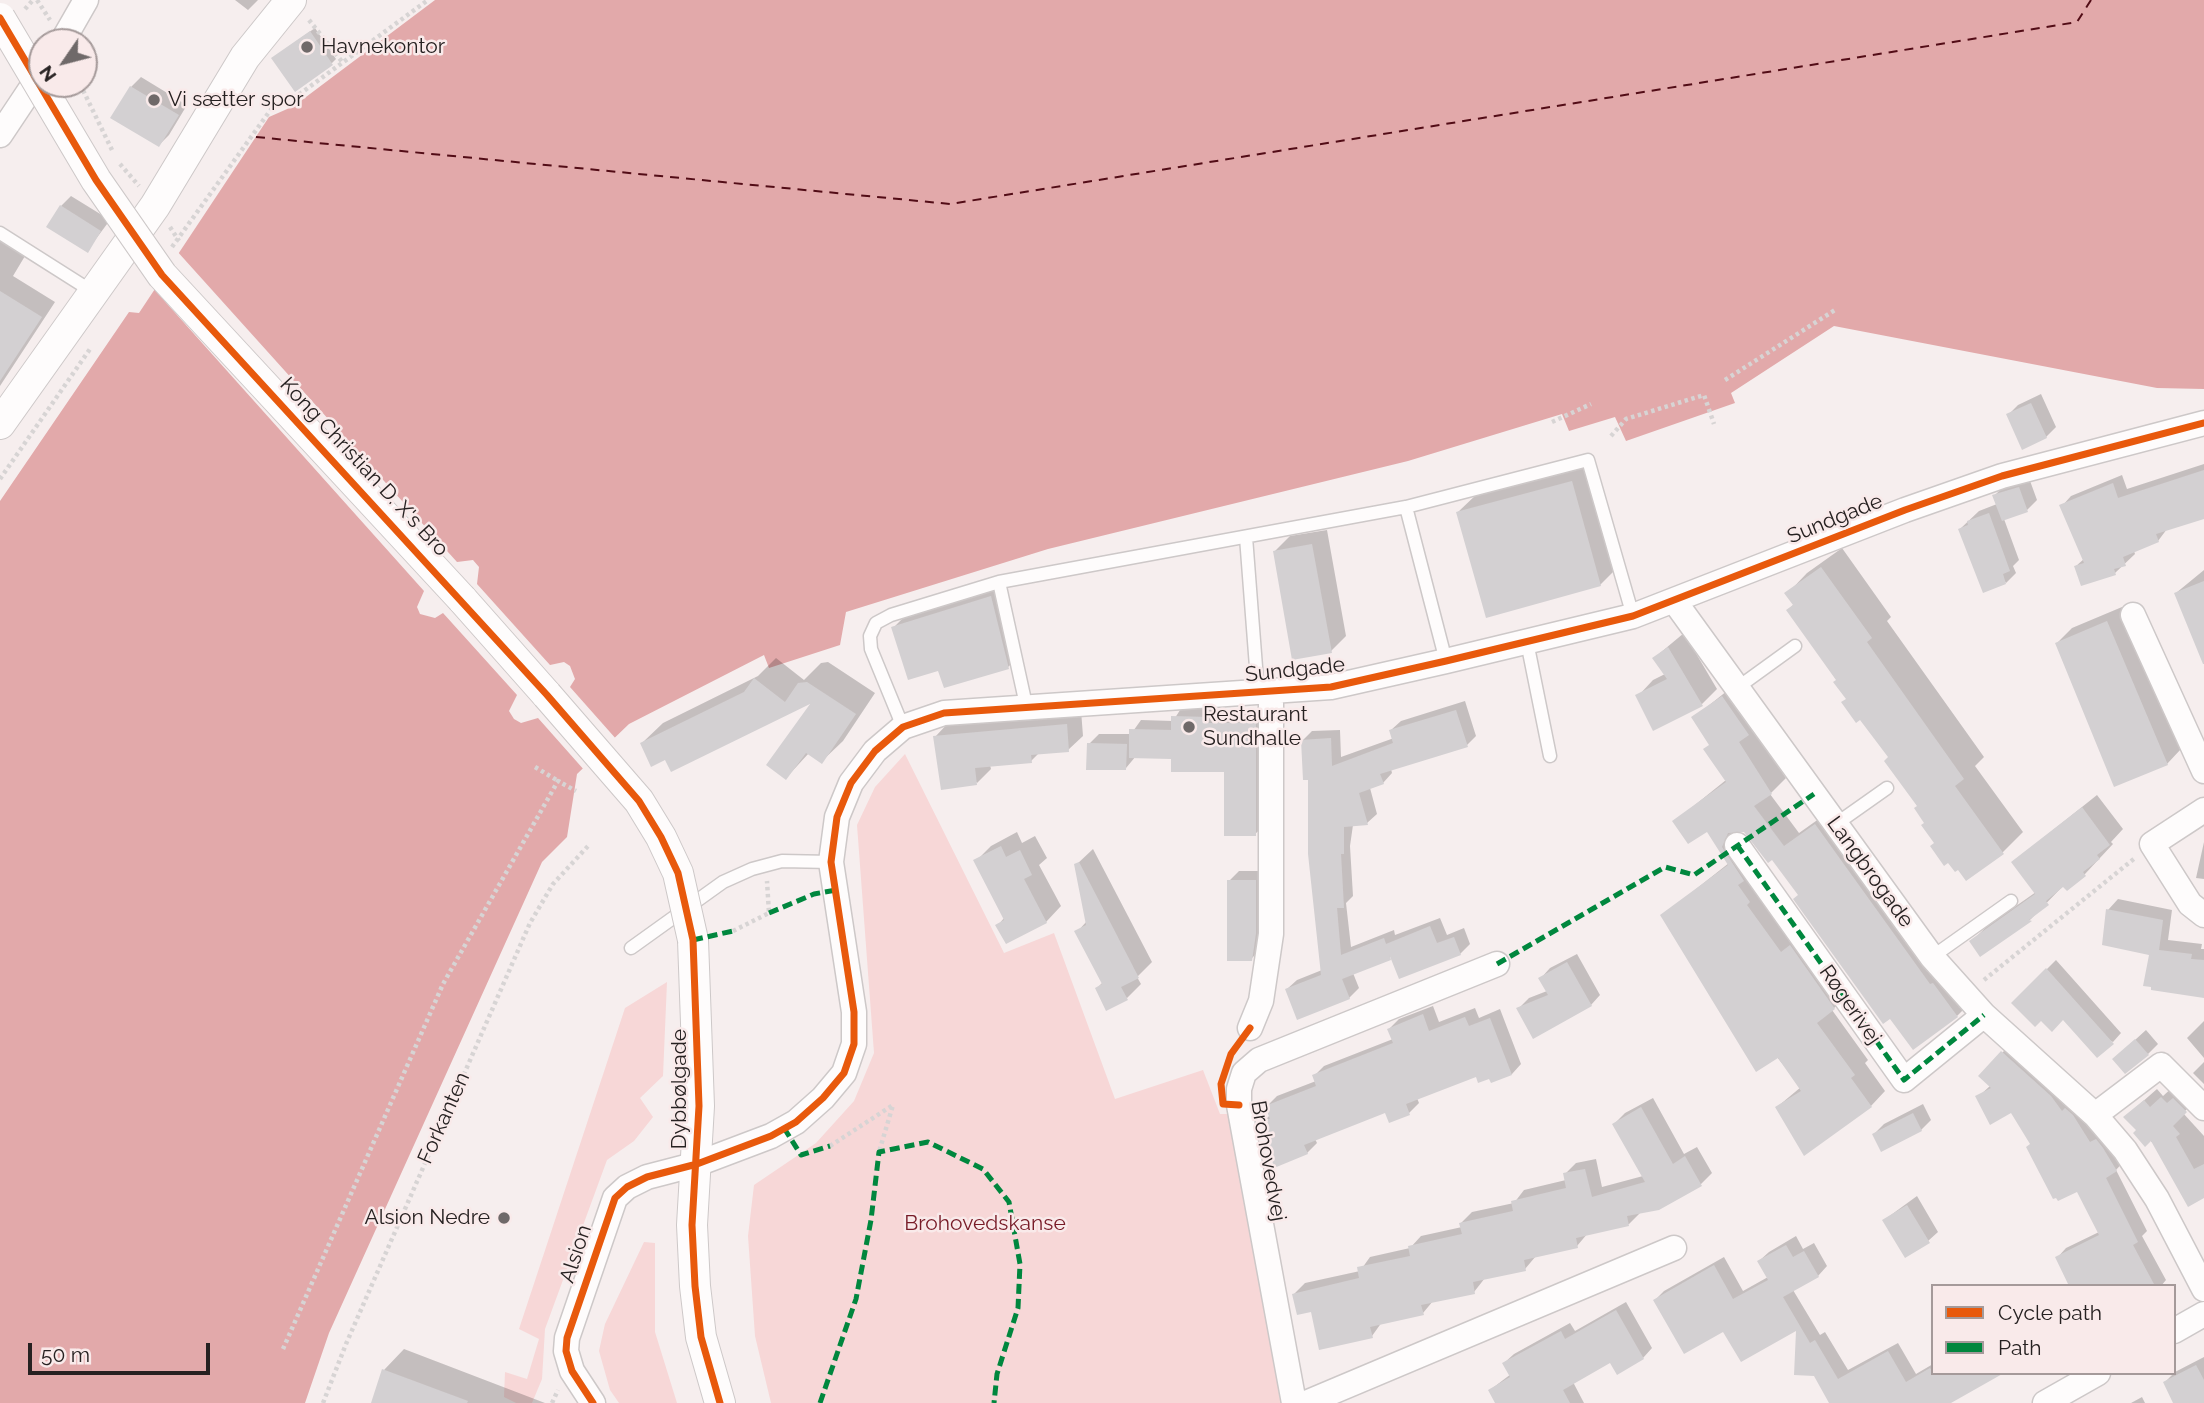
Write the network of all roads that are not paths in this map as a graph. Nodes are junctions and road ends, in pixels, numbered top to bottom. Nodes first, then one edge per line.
1 (86, 0) edge
2 (296, 5) edge
3 (0, 18) edge
4 (70, 28) edge
5 (28, 93) edge
6 (0, 135) edge
7 (0, 233) edge
8 (93, 292) junction
9 (2204, 423) edge
10 (0, 424) edge
11 (1406, 507) junction
12 (1246, 537) junction
13 (999, 583) junction
14 (1675, 602) junction
15 (2133, 615) dead end
16 (1633, 616) junction
17 (1527, 642) junction
18 (1795, 646) dead end
19 (1446, 661) junction
20 (1737, 688) junction
21 (1264, 693) junction
22 (1026, 705) junction
23 (903, 727) junction
24 (1550, 756) dead end
25 (2204, 771) edge
26 (1886, 788) dead end
27 (2204, 810) edge
28 (1836, 824) junction
29 (1737, 845) dead end
30 (831, 862) junction
31 (2011, 901) dead end
32 (2204, 915) edge
33 (693, 940) joint
34 (631, 948) dead end
35 (1932, 957) junction
36 (1497, 964) dead end
37 (1984, 1015) junction
38 (1250, 1028) dead end
39 (2204, 1108) edge
40 (2095, 1115) junction
41 (696, 1164) junction
42 (1674, 1248) dead end
43 (2204, 1289) edge
44 (2204, 1314) edge
45 (2176, 1330) edge
46 (2094, 1375) edge
47 (593, 1403) edge
48 (720, 1403) edge
49 (1294, 1403) edge
50 (1306, 1403) edge
51 (2045, 1403) edge

1 - 4 street
2 - 8 street
3 - 33 street, Kong Christian D. X's Bro, bridge
5 - 6 street
7 - 8 lane
8 - 10 street
9 - 14 street, Sundgade
11 - 12 lane
11 - 16 lane
11 - 19 lane
12 - 13 lane
12 - 21 lane
13 - 22 lane
13 - 23 lane
14 - 16 street, Sundgade
14 - 20 street, Langbrogade
15 - 25 street
16 - 17 street, Sundgade
17 - 19 street, Sundgade
17 - 24 lane
18 - 20 lane
19 - 21 street, Sundgade
20 - 28 street, Langbrogade
21 - 22 street, Sundgade
21 - 38 street, Sundgade
22 - 23 street, Sundgade
23 - 30 street, Sundgade
26 - 28 lane
27 - 32 street
28 - 35 street, Langbrogade
29 - 37 street, Røgerivej
30 - 34 lane
30 - 41 street, Sundgade
31 - 35 lane
33 - 41 street, Dybbølgade
35 - 37 street, Langbrogade
36 - 49 street, Brohovedvej
37 - 40 street, Langbrogade
39 - 40 street
40 - 43 street, Langbrogade
41 - 47 street, Alsion
41 - 48 street, Dybbølgade
42 - 50 street
44 - 45 street
46 - 51 street

